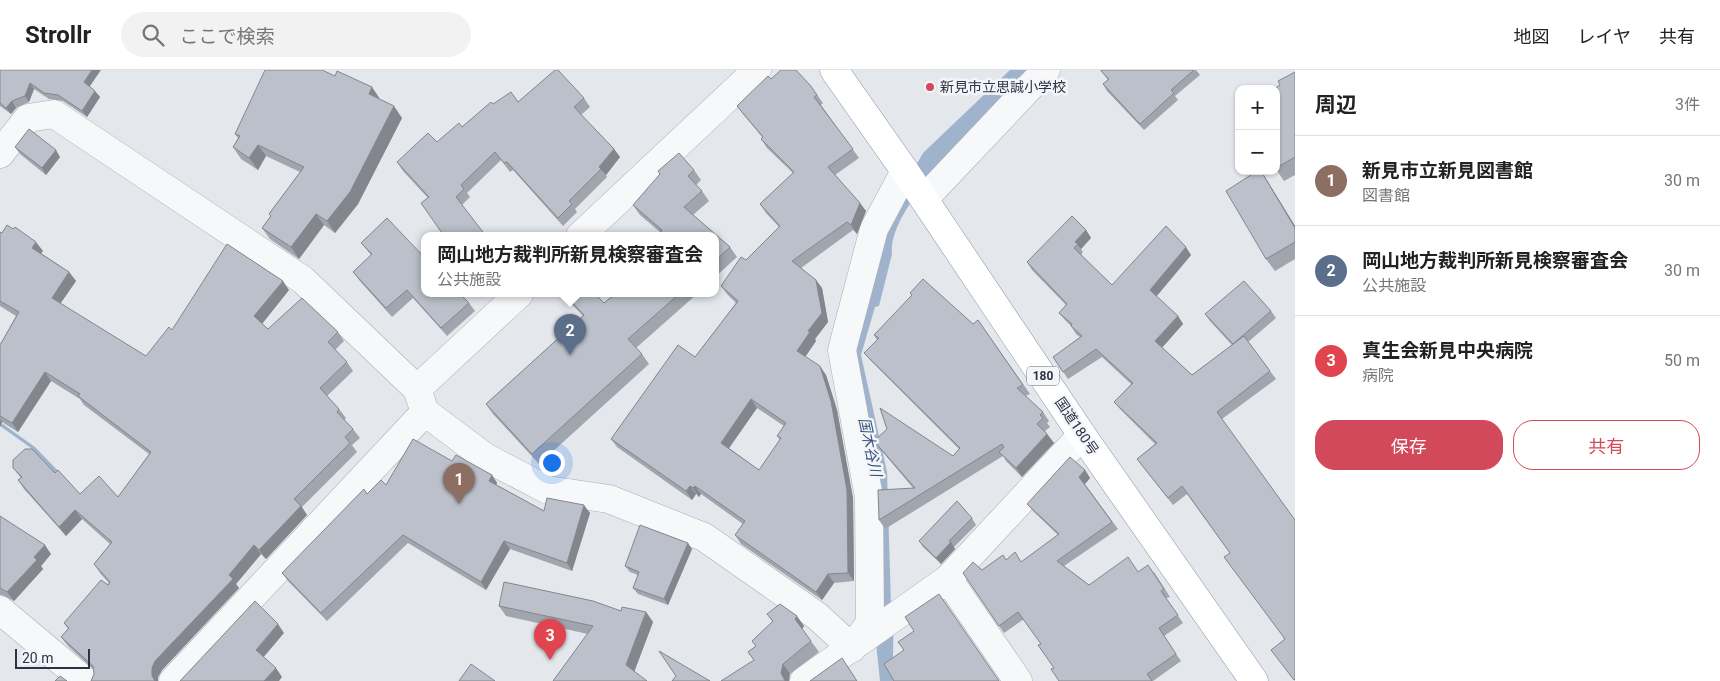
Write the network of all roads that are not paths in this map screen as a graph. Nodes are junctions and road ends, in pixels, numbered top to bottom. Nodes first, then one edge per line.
1 (757, 70) edge
2 (834, 70) edge
3 (1046, 70) edge
4 (0, 154) edge
5 (905, 171) junction
6 (924, 199) junction
7 (584, 232) edge
8 (516, 297) edge
9 (421, 400) junction
10 (1082, 435) junction
11 (948, 579) junction
12 (0, 610) edge
13 (852, 648) junction
14 (85, 681) edge
15 (173, 681) edge
16 (804, 681) edge
17 (1018, 681) edge
18 (1254, 681) edge

1 - 7 street
2 - 5 highway, 国道180号 / 180
3 - 6 street
4 - 9 street
5 - 6 highway, 国道180号 / 180
5 - 13 street
6 - 10 highway, 国道180号 / 180
8 - 9 street
9 - 13 street
9 - 15 street
10 - 11 street
10 - 18 highway, 国道180号 / 180
11 - 13 street
11 - 17 street
12 - 14 street
13 - 16 street

